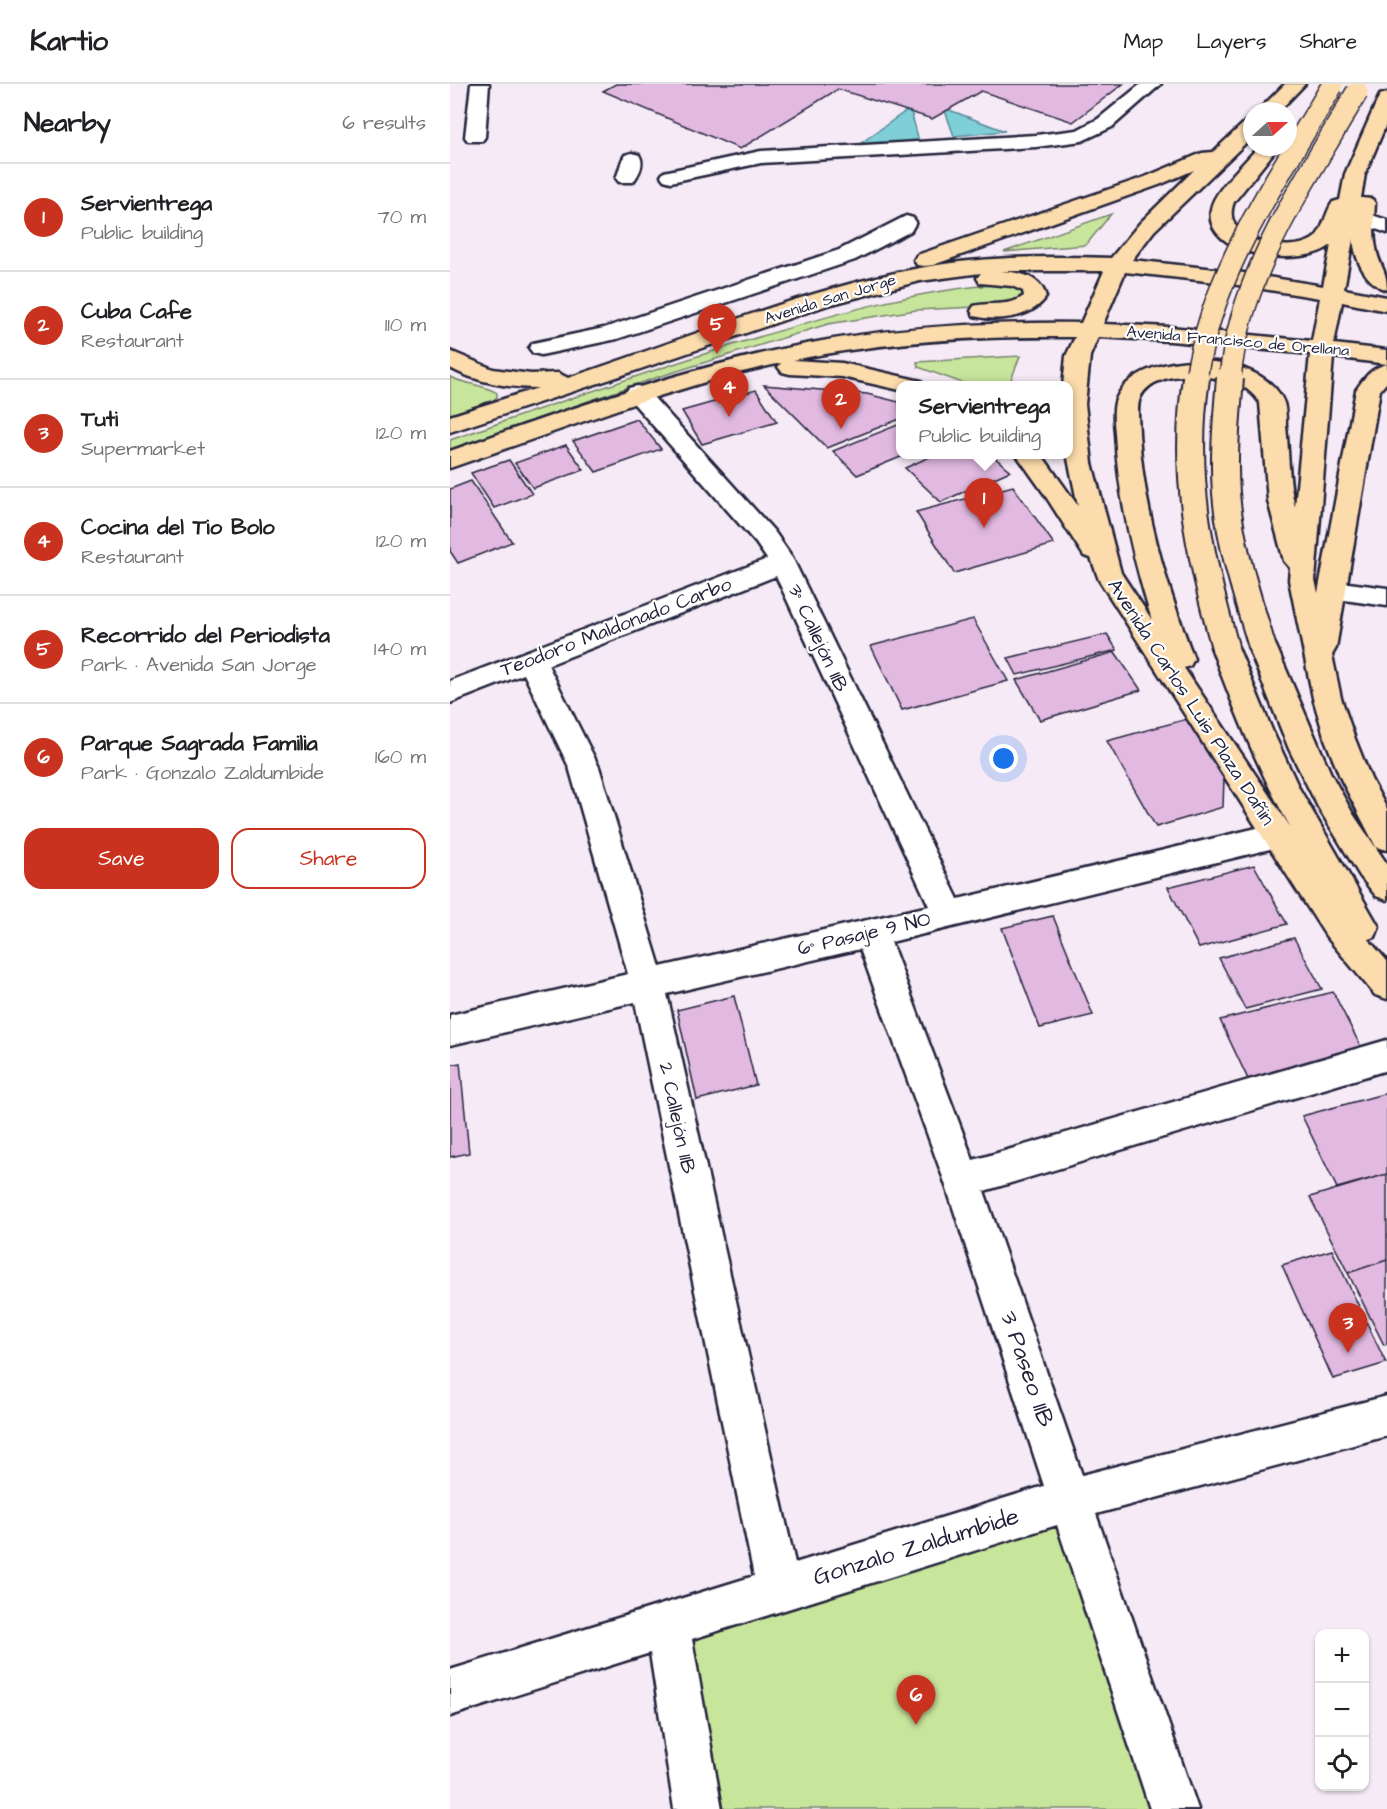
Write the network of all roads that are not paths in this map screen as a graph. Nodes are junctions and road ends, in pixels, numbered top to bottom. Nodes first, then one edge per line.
1 (480, 84) edge
2 (1152, 84) edge
3 (1296, 84) edge
4 (1303, 84) edge
5 (1332, 85) edge
6 (1359, 88) edge
7 (1387, 99) edge
8 (1277, 102) edge
9 (1295, 102) edge
10 (1381, 129) edge
11 (1243, 135) edge
12 (475, 137) dead end
13 (1230, 148) junction
14 (1261, 156) edge
15 (1355, 174) junction
16 (670, 176) dead end
17 (1364, 218) junction
18 (906, 222) dead end
19 (1387, 227) edge
20 (1118, 264) junction
21 (900, 278) junction
22 (1387, 283) edge
23 (1332, 294) junction
24 (1387, 303) edge
25 (792, 309) junction
26 (1088, 328) junction
27 (541, 348) dead end
28 (1322, 348) junction
29 (794, 353) junction
30 (1387, 357) edge
31 (450, 358) edge
32 (1387, 371) edge
33 (610, 373) junction
34 (896, 382) edge
35 (666, 384) junction
36 (638, 393) junction
37 (450, 424) edge
38 (1032, 459) edge
39 (450, 460) edge
40 (783, 564) junction
41 (1108, 574) junction
42 (1302, 580) junction
43 (1333, 590) junction
44 (1387, 597) edge
45 (531, 659) junction
46 (1319, 664) junction
47 (450, 692) edge
48 (1207, 724) junction
49 (1376, 799) edge
50 (1278, 836) junction
51 (1387, 838) edge
52 (1387, 887) edge
53 (949, 915) junction
54 (871, 933) junction
55 (1387, 969) edge
56 (648, 984) junction
57 (1387, 985) edge
58 (450, 1030) edge
59 (1387, 1055) edge
60 (962, 1180) junction
61 (1387, 1416) edge
62 (1071, 1499) junction
63 (779, 1590) junction
64 (668, 1626) junction
65 (450, 1693) edge
66 (698, 1809) edge
67 (1174, 1809) edge

1 - 12 street
2 - 16 street
3 - 8 main road
4 - 9 main road
5 - 55 main road, Avenida Carlos Luis Plaza Dañin, bridge
6 - 52 main road, bridge
7 - 10 main road
10 - 15 main road
10 - 17 main road
11 - 13 main road, Avenida Carlos Luis Plaza Dañin
13 - 20 main road, Avenida Carlos Luis Plaza Dañin
13 - 25 main road
14 - 15 main road
15 - 23 main road
17 - 19 street
17 - 22 main road
18 - 27 street
20 - 21 main road, Avenida San Jorge
20 - 23 main road
20 - 26 main road, Avenida Carlos Luis Plaza Dañin
21 - 25 main road, Avenida San Jorge
21 - 29 main road
23 - 24 main road
23 - 28 main road
25 - 33 main road, Avenida San Jorge
26 - 28 main road, Avenida Francisco de Orellana
26 - 29 main road
26 - 41 main road, Avenida Carlos Luis Plaza Dañin
28 - 30 main road, Avenida Francisco de Orellana
28 - 42 main road
29 - 35 main road
31 - 33 main road
32 - 43 main road
33 - 37 main road, Avenida San Jorge
34 - 35 main road
35 - 36 main road
36 - 39 main road
36 - 40 street, 3° Callejón 11B
38 - 41 main road
40 - 45 street, Teodoro Maldonado Carbo
40 - 53 street, 3° Callejón 11B
41 - 48 main road, Avenida Carlos Luis Plaza Dañin
42 - 46 main road
42 - 48 main road
43 - 44 street
43 - 46 main road
45 - 47 street, Teodoro Maldonado Carbo
45 - 56 street, 2 Callejón 11B
46 - 49 main road
48 - 50 main road, Avenida Carlos Luis Plaza Dañin
49 - 51 main road
50 - 53 street, 6° Pasaje 9 NO
50 - 57 main road, Avenida Carlos Luis Plaza Dañin
53 - 54 street, 6° Pasaje 9 NO
54 - 56 street, 6° Pasaje 9 NO
54 - 60 street, 3 Paseo 11B
56 - 58 street, 6° Pasaje 9 NO
56 - 63 street, 2 Callejón 11B
59 - 60 street
60 - 62 street, 3 Paseo 11B
61 - 62 street, Gonzalo Zaldumbide
62 - 63 street, Gonzalo Zaldumbide
62 - 67 street, 3 Paseo 11B
63 - 64 street, Gonzalo Zaldumbide
64 - 65 street, Gonzalo Zaldumbide
64 - 66 street

